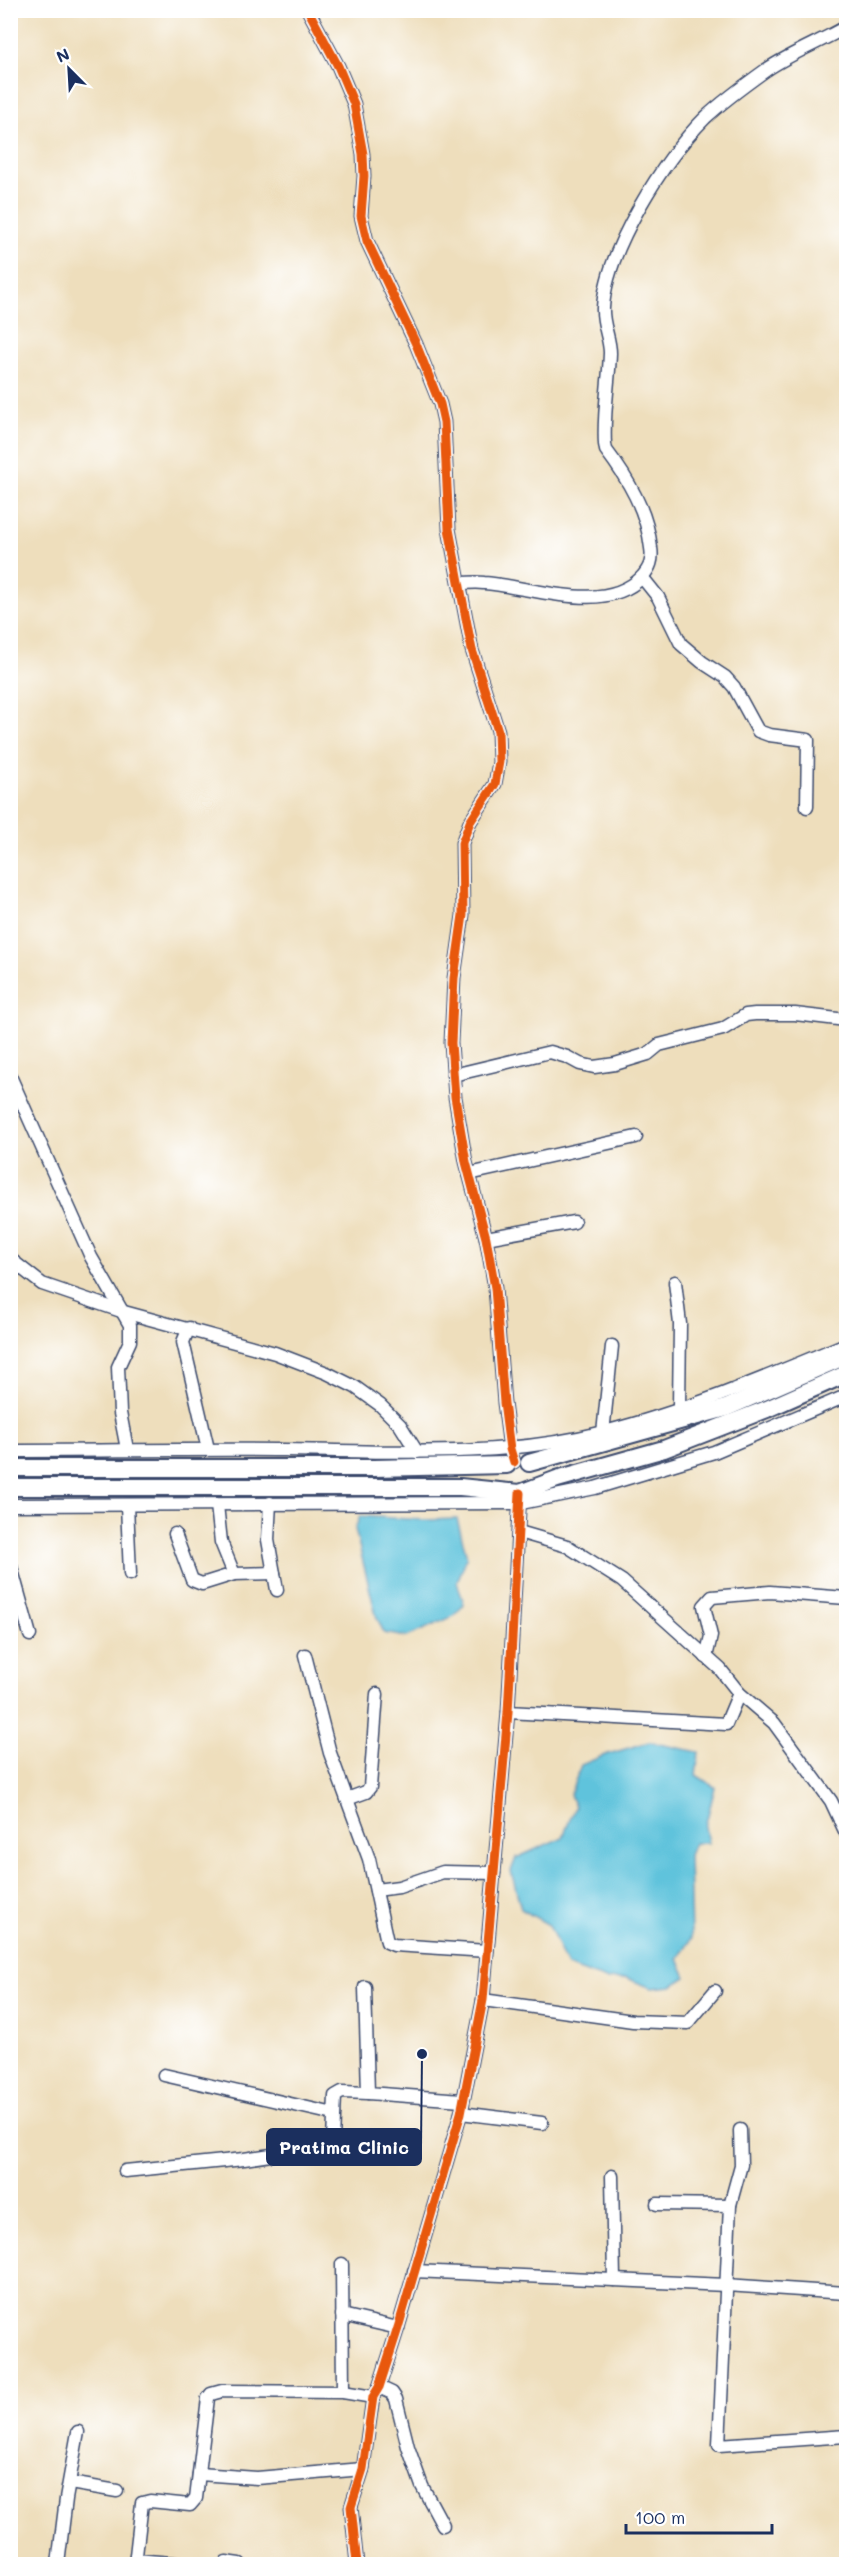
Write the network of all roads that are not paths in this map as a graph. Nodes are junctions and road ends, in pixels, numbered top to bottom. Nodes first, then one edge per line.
1 (308, 10) edge
2 (846, 27) edge
3 (832, 35) junction
4 (846, 36) edge
5 (642, 577) junction
6 (461, 583) junction
7 (807, 807) dead end
8 (846, 1020) edge
9 (453, 1075) junction
10 (10, 1076) edge
11 (636, 1137) dead end
12 (469, 1174) junction
13 (574, 1222) dead end
14 (486, 1238) junction
15 (10, 1259) edge
16 (675, 1282) dead end
17 (124, 1312) junction
18 (189, 1329) junction
19 (846, 1344) edge
20 (612, 1346) dead end
21 (846, 1356) edge
22 (846, 1374) edge
23 (846, 1396) edge
24 (679, 1408) junction
25 (603, 1433) junction
26 (10, 1438) edge
27 (127, 1449) junction
28 (208, 1449) junction
29 (12, 1451) edge
30 (417, 1452) junction
31 (515, 1460) junction
32 (10, 1468) edge
33 (10, 1487) edge
34 (521, 1493) junction
35 (270, 1503) junction
36 (10, 1505) edge
37 (127, 1505) junction
38 (217, 1505) junction
39 (519, 1532) junction
40 (175, 1534) dead end
41 (10, 1563) edge
42 (274, 1572) junction
43 (130, 1574) dead end
44 (234, 1574) junction
45 (277, 1590) dead end
46 (846, 1598) edge
47 (30, 1635) dead end
48 (305, 1655) dead end
49 (706, 1658) junction
50 (739, 1693) junction
51 (377, 1694) dead end
52 (508, 1712) junction
53 (347, 1799) junction
54 (846, 1833) edge
55 (494, 1873) junction
56 (376, 1890) junction
57 (487, 1950) junction
58 (365, 1986) dead end
59 (715, 1991) dead end
60 (483, 2000) junction
61 (164, 2075) dead end
62 (368, 2093) junction
63 (461, 2107) junction
64 (334, 2114) junction
65 (542, 2123) dead end
66 (740, 2130) dead end
67 (125, 2171) dead end
68 (612, 2176) dead end
69 (657, 2204) dead end
70 (730, 2205) junction
71 (342, 2264) dead end
72 (414, 2271) junction
73 (614, 2280) junction
74 (726, 2284) junction
75 (846, 2293) edge
76 (342, 2315) junction
77 (398, 2328) junction
78 (343, 2392) junction
79 (376, 2392) junction
80 (78, 2432) dead end
81 (846, 2436) edge
82 (363, 2469) junction
83 (199, 2474) junction
84 (70, 2483) junction
85 (117, 2491) dead end
86 (443, 2525) dead end
87 (135, 2562) edge
88 (226, 2562) dead end
89 (58, 2565) edge
90 (184, 2565) edge
91 (240, 2565) edge
92 (357, 2565) edge

1 - 6 street
2 - 3 street
3 - 4 street
3 - 5 street
5 - 6 street
5 - 7 street
6 - 9 street
8 - 9 street
9 - 12 street
10 - 17 street
11 - 12 street
12 - 14 street
13 - 14 street
14 - 31 street
15 - 17 street
16 - 24 street
17 - 18 street
17 - 27 street
18 - 28 street
18 - 30 street
19 - 24 street
20 - 25 street
21 - 31 highway
22 - 34 highway
23 - 34 street
24 - 25 street
25 - 31 street
26 - 29 street
27 - 28 street
27 - 29 street
28 - 30 street
30 - 31 street
31 - 32 highway
31 - 34 highway
31 - 34 highway
33 - 34 highway
34 - 35 street
34 - 39 street
35 - 38 street
35 - 42 street
36 - 37 street
37 - 38 street
37 - 43 street
38 - 44 street
39 - 49 street
39 - 52 street
40 - 44 street
41 - 47 street
42 - 44 street
42 - 45 street
46 - 49 street
48 - 53 street
49 - 50 street
50 - 52 street
50 - 54 street
51 - 53 street
52 - 55 street
53 - 56 street
55 - 56 street
55 - 57 street
56 - 57 street
57 - 60 street
58 - 62 street
59 - 60 street
60 - 63 street
61 - 64 street
62 - 63 street
62 - 64 street
63 - 65 street
63 - 72 street
64 - 67 street
66 - 70 street
68 - 73 street
69 - 70 street
70 - 74 street
71 - 76 street
72 - 73 street
72 - 77 street
73 - 74 street
74 - 75 street
74 - 81 street
76 - 77 street
76 - 78 street
77 - 79 street
78 - 79 street
78 - 83 street
79 - 82 street
79 - 86 street
80 - 84 street
82 - 83 street
82 - 92 street
83 - 87 street
84 - 85 street
84 - 89 street
87 - 90 street
88 - 91 street

